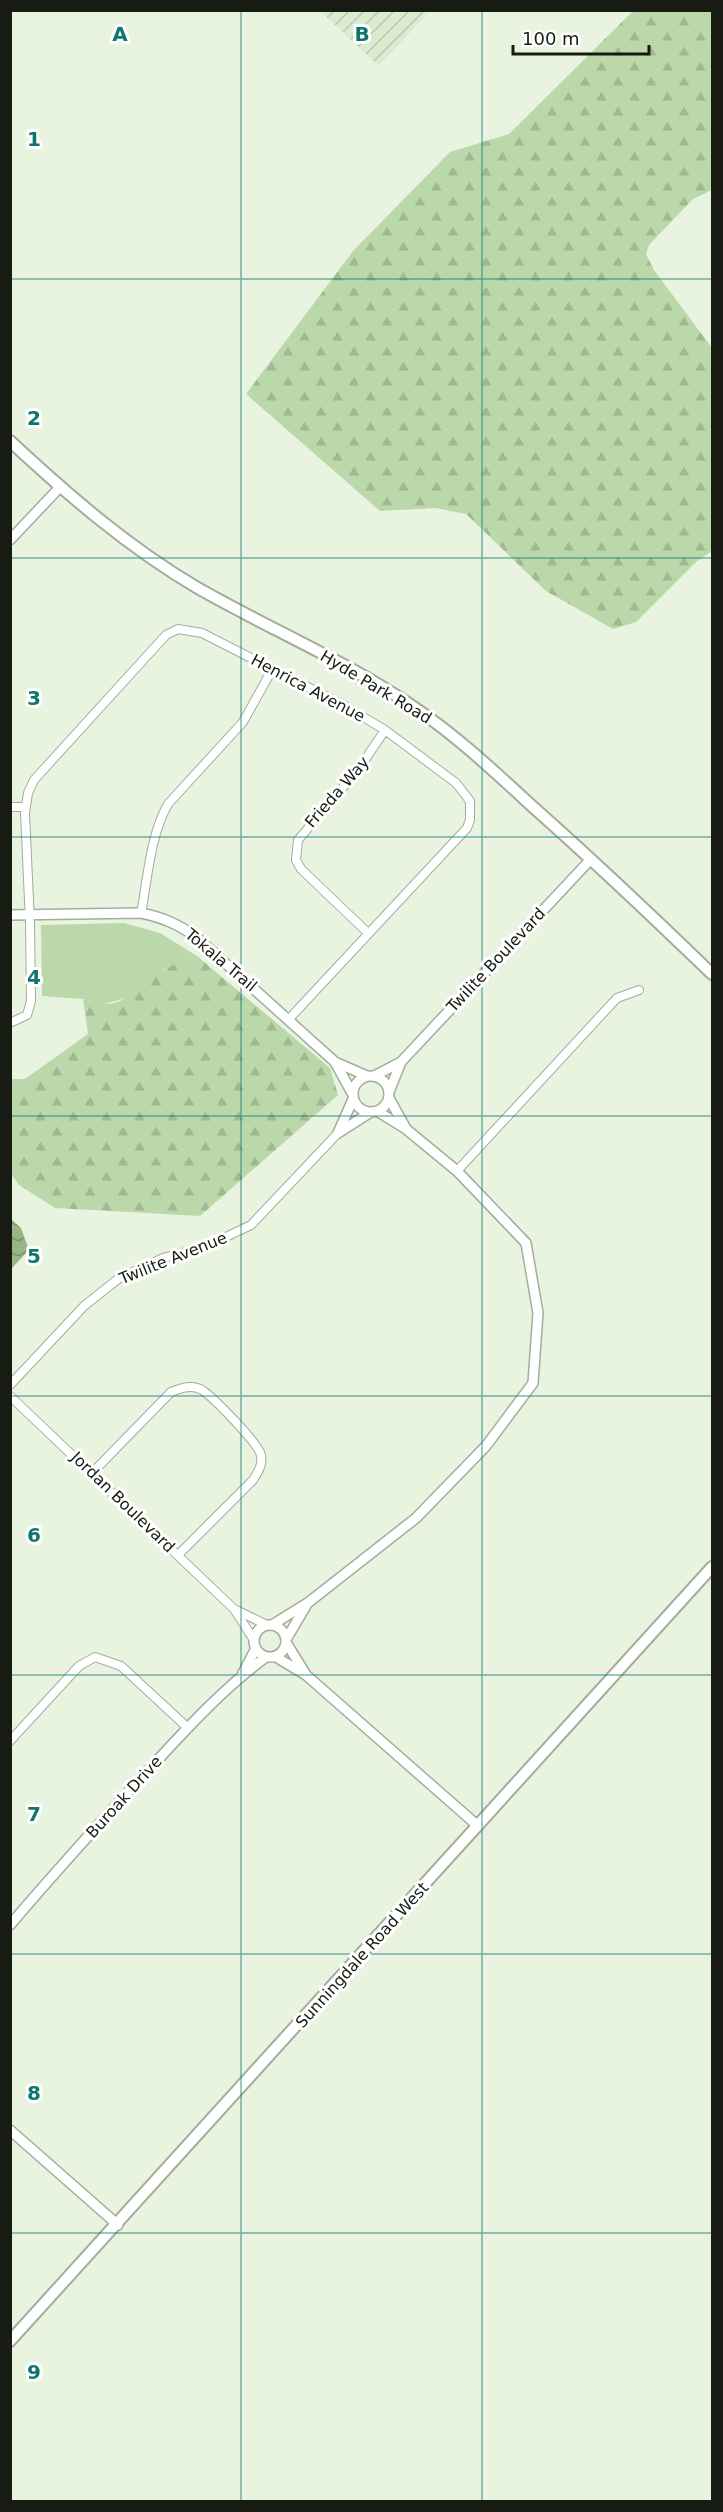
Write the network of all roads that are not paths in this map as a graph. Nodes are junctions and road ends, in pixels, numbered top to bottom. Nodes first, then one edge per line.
1 (10, 441) edge
2 (60, 487) junction
3 (10, 540) edge
4 (273, 668) junction
5 (385, 730) junction
6 (10, 807) edge
7 (26, 807) junction
8 (591, 859) junction
9 (141, 913) junction
10 (10, 915) edge
11 (30, 915) junction
12 (368, 933) junction
13 (712, 974) edge
14 (639, 990) dead end
15 (289, 1020) junction
16 (10, 1023) edge
17 (335, 1062) junction
18 (401, 1062) junction
19 (370, 1076) junction
20 (389, 1095) junction
21 (353, 1096) junction
22 (374, 1112) junction
23 (406, 1129) junction
24 (338, 1133) junction
25 (457, 1171) junction
26 (10, 1385) edge
27 (10, 1396) edge
28 (92, 1473) junction
29 (178, 1555) junction
30 (712, 1567) edge
31 (309, 1602) junction
32 (234, 1609) junction
33 (270, 1625) junction
34 (287, 1641) junction
35 (255, 1644) junction
36 (266, 1657) junction
37 (276, 1657) junction
38 (242, 1675) junction
39 (306, 1675) junction
40 (188, 1728) junction
41 (10, 1741) edge
42 (478, 1826) junction
43 (10, 1925) edge
44 (10, 2130) edge
45 (118, 2225) junction
46 (10, 2341) edge

1 - 2 main road, Hyde Park Road
2 - 3 street
2 - 8 main road, Hyde Park Road
4 - 5 street, Henrica Avenue
4 - 7 street, Henrica Avenue
4 - 9 street
5 - 12 street, Frieda Way
5 - 12 street, Henrica Avenue
6 - 7 street
7 - 11 street, Henrica Avenue
8 - 13 main road, Hyde Park Road
8 - 18 street, Twilite Boulevard
9 - 11 street, Tokala Trail
9 - 15 street, Tokala Trail
10 - 11 street, Tokala Trail
11 - 16 street, Henrica Avenue
12 - 15 street, Henrica Avenue
14 - 25 street
15 - 17 street, Tokala Trail
17 - 19 street, Tokala Trail
17 - 21 street, Tokala Trail
18 - 19 street, Twilite Boulevard
18 - 20 street, Twilite Boulevard
19 - 20 street
19 - 21 street
20 - 22 street
20 - 23 street
21 - 22 street
21 - 24 street, Twilite Avenue
22 - 23 street
22 - 24 street, Twilite Avenue
23 - 25 street
24 - 26 street, Twilite Avenue
25 - 31 street
27 - 28 street, Jordan Boulevard
28 - 29 street, Jordan Boulevard
28 - 29 street
29 - 32 street, Jordan Boulevard
30 - 42 main road, Sunningdale Road West
31 - 33 street
31 - 34 street
32 - 33 street, Jordan Boulevard
32 - 35 street, Jordan Boulevard
33 - 34 street
33 - 35 street
34 - 37 street
34 - 39 street
35 - 36 street
35 - 38 street, Buroak Drive
36 - 37 street
36 - 38 street, Buroak Drive
37 - 39 street
38 - 40 street, Buroak Drive
39 - 42 street
40 - 41 street
40 - 43 street, Buroak Drive
42 - 45 main road, Sunningdale Road West
44 - 45 street
45 - 46 main road, Sunningdale Road West

